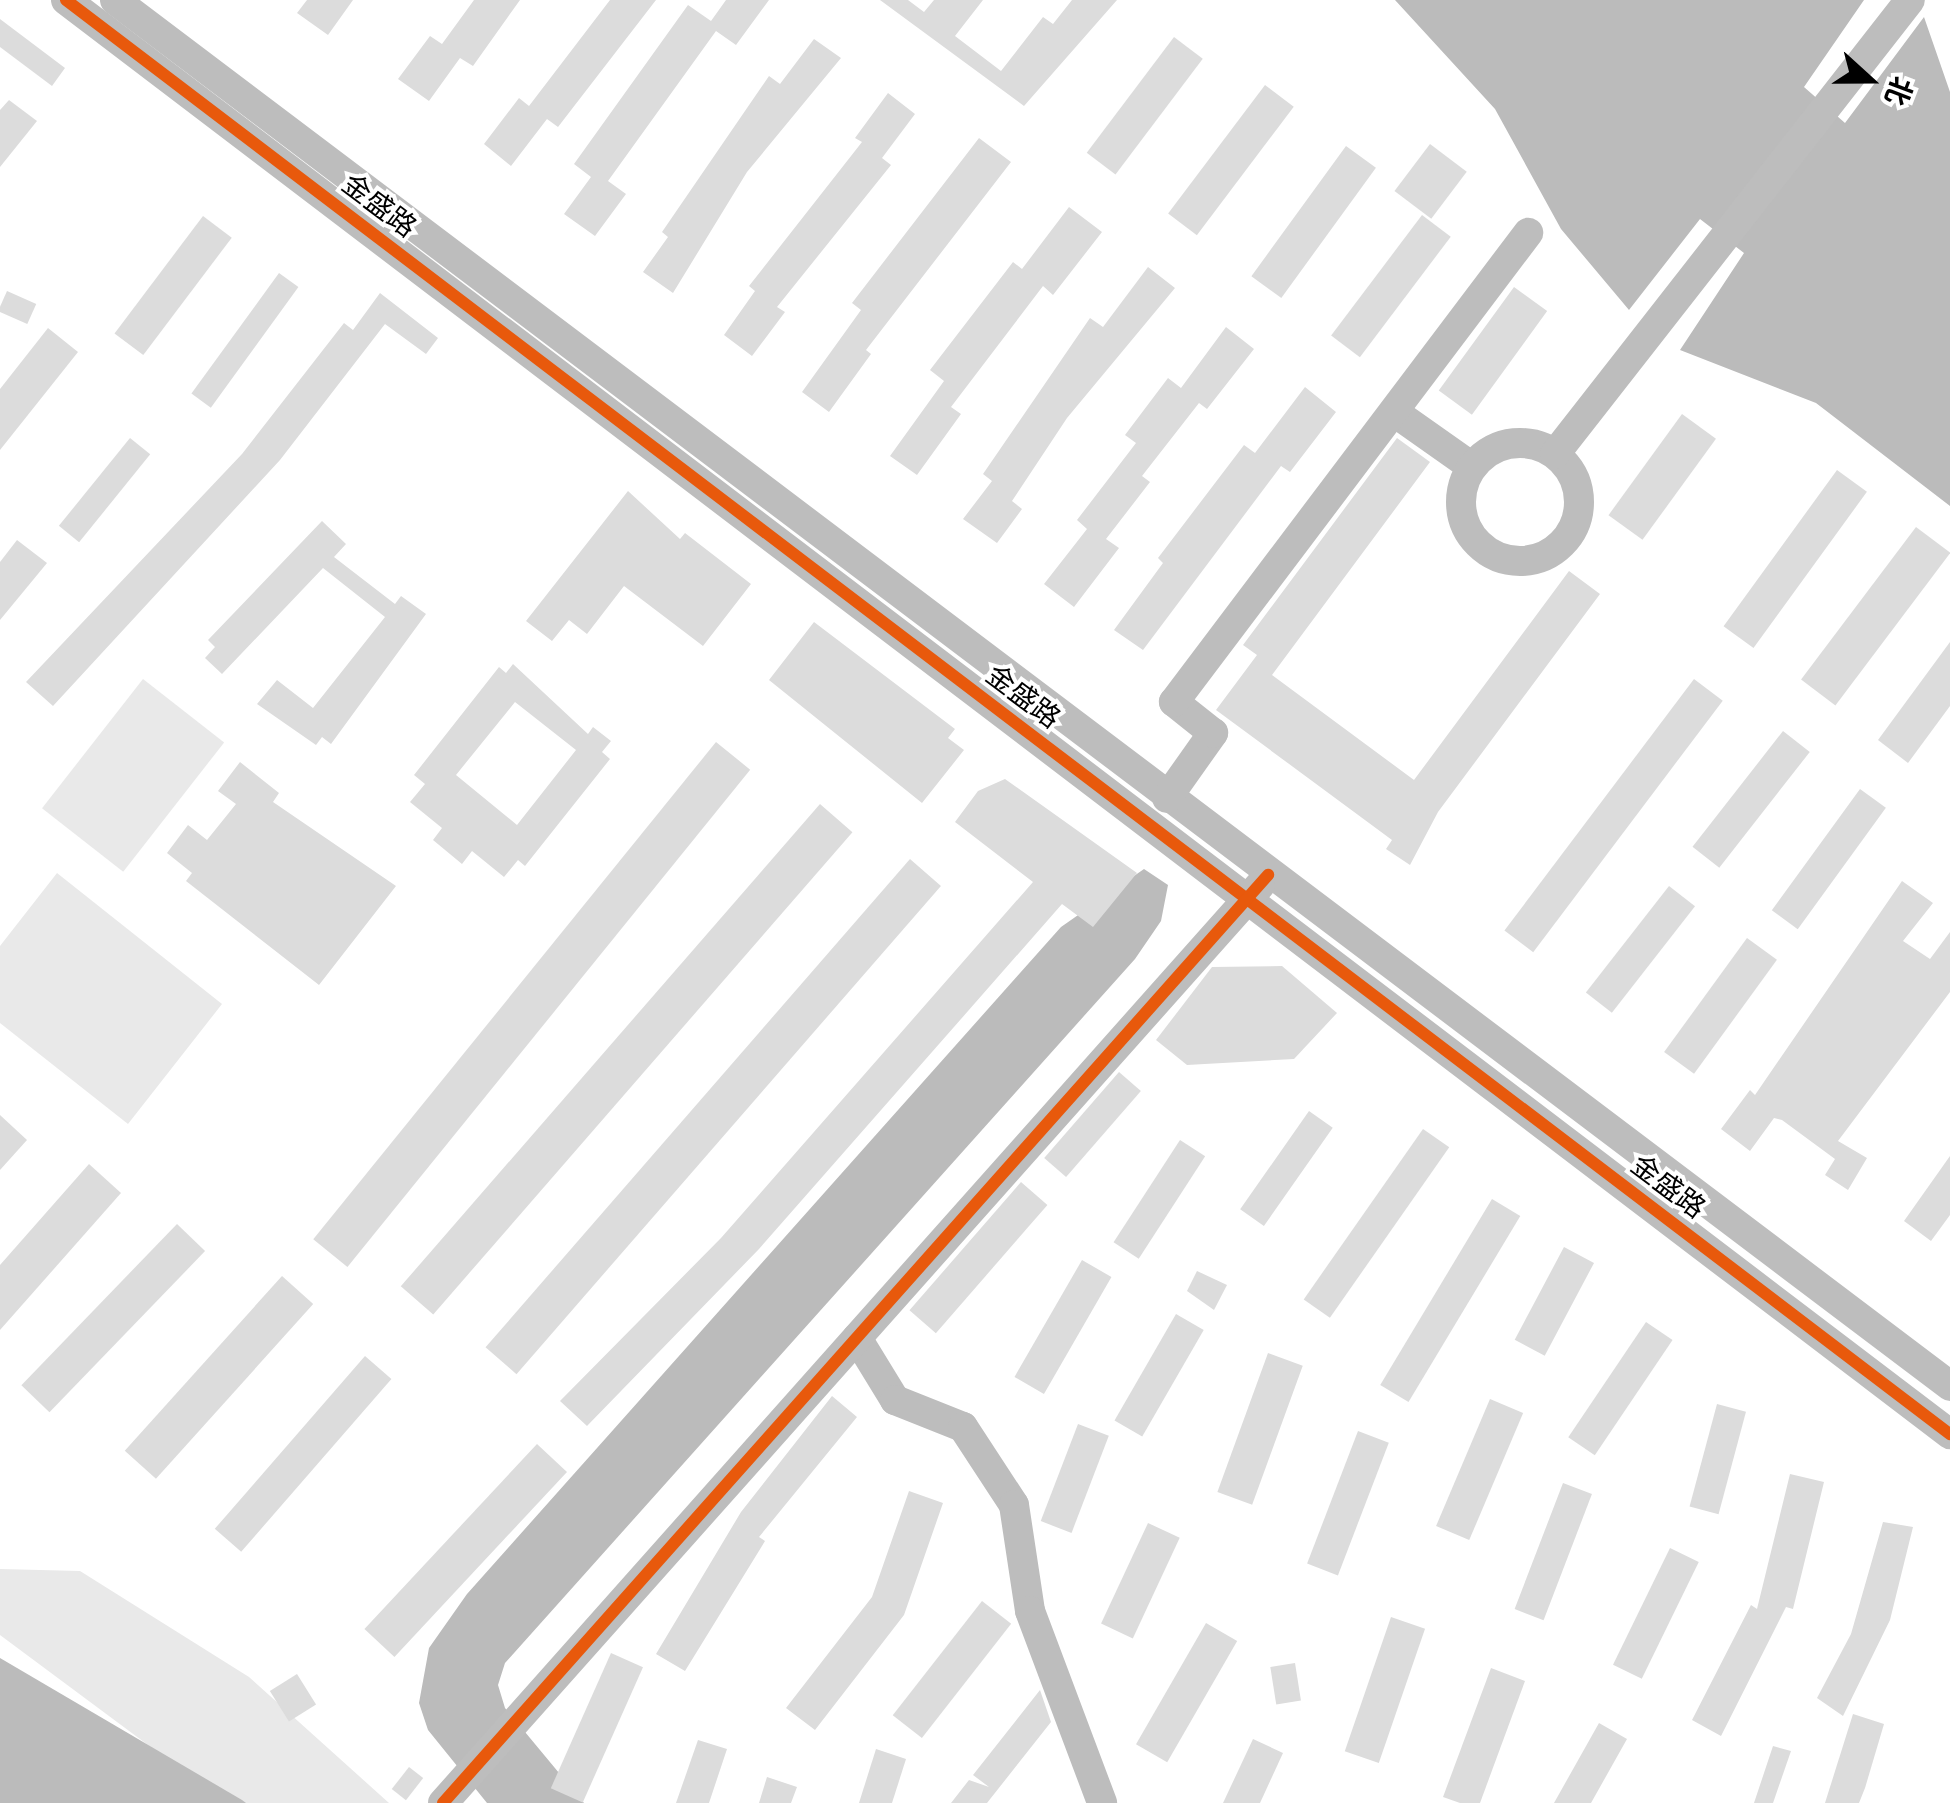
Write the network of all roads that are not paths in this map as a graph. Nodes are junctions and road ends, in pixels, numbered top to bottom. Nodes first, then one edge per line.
1 (66, 0) edge
2 (115, 0) edge
3 (1910, 0) edge
4 (1528, 233) dead end
5 (1397, 414) junction
6 (1555, 454) junction
7 (1472, 468) junction
8 (1167, 798) junction
9 (1268, 875) junction
10 (1248, 899) junction
11 (856, 1338) junction
12 (1950, 1386) edge
13 (1950, 1434) edge
14 (443, 1803) edge
15 (1102, 1803) edge

1 - 10 street, 金盛路
2 - 8 street, 金盛路
3 - 6 street
4 - 5 street
5 - 7 street
5 - 8 street
6 - 7 street
6 - 7 street
8 - 9 street, 金盛路
9 - 10 street
9 - 12 street, 金盛路
10 - 11 street
10 - 13 street, 金盛路
11 - 14 street
11 - 15 street

